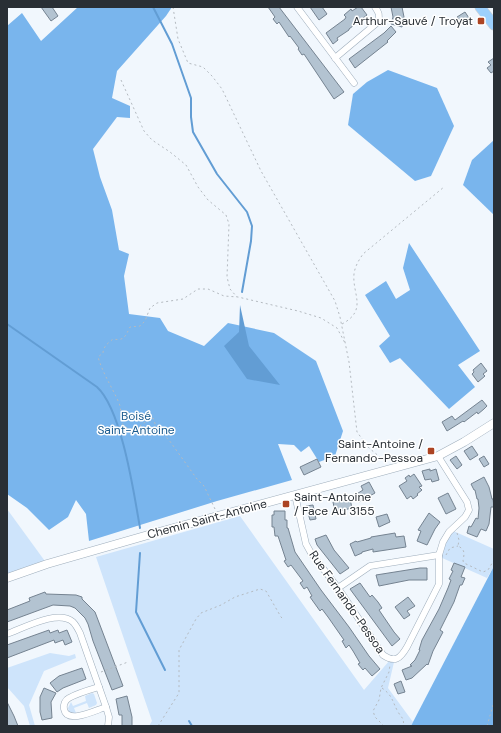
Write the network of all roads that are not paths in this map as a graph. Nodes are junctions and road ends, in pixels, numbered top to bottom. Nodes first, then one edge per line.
1 (297, 7) edge
2 (375, 7) edge
3 (480, 7) edge
4 (493, 23) edge
5 (335, 58) junction
6 (354, 83) dead end
7 (494, 423) edge
8 (438, 456) junction
9 (295, 496) junction
10 (439, 555) junction
11 (7, 578) edge
12 (338, 588) junction
13 (7, 634) edge
14 (99, 687) junction
15 (106, 707) junction
16 (108, 726) edge

1 - 5 street
2 - 5 street
3 - 4 main road
5 - 6 street
7 - 8 street, Chemin Saint-Antoine
8 - 9 street, Chemin Saint-Antoine
8 - 10 street, Rue Fernando-Pessoa
9 - 11 street, Chemin Saint-Antoine
9 - 12 street, Rue Fernando-Pessoa
10 - 12 street
10 - 12 street, Rue Fernando-Pessoa
13 - 14 street
14 - 15 street
14 - 15 street
15 - 16 street

